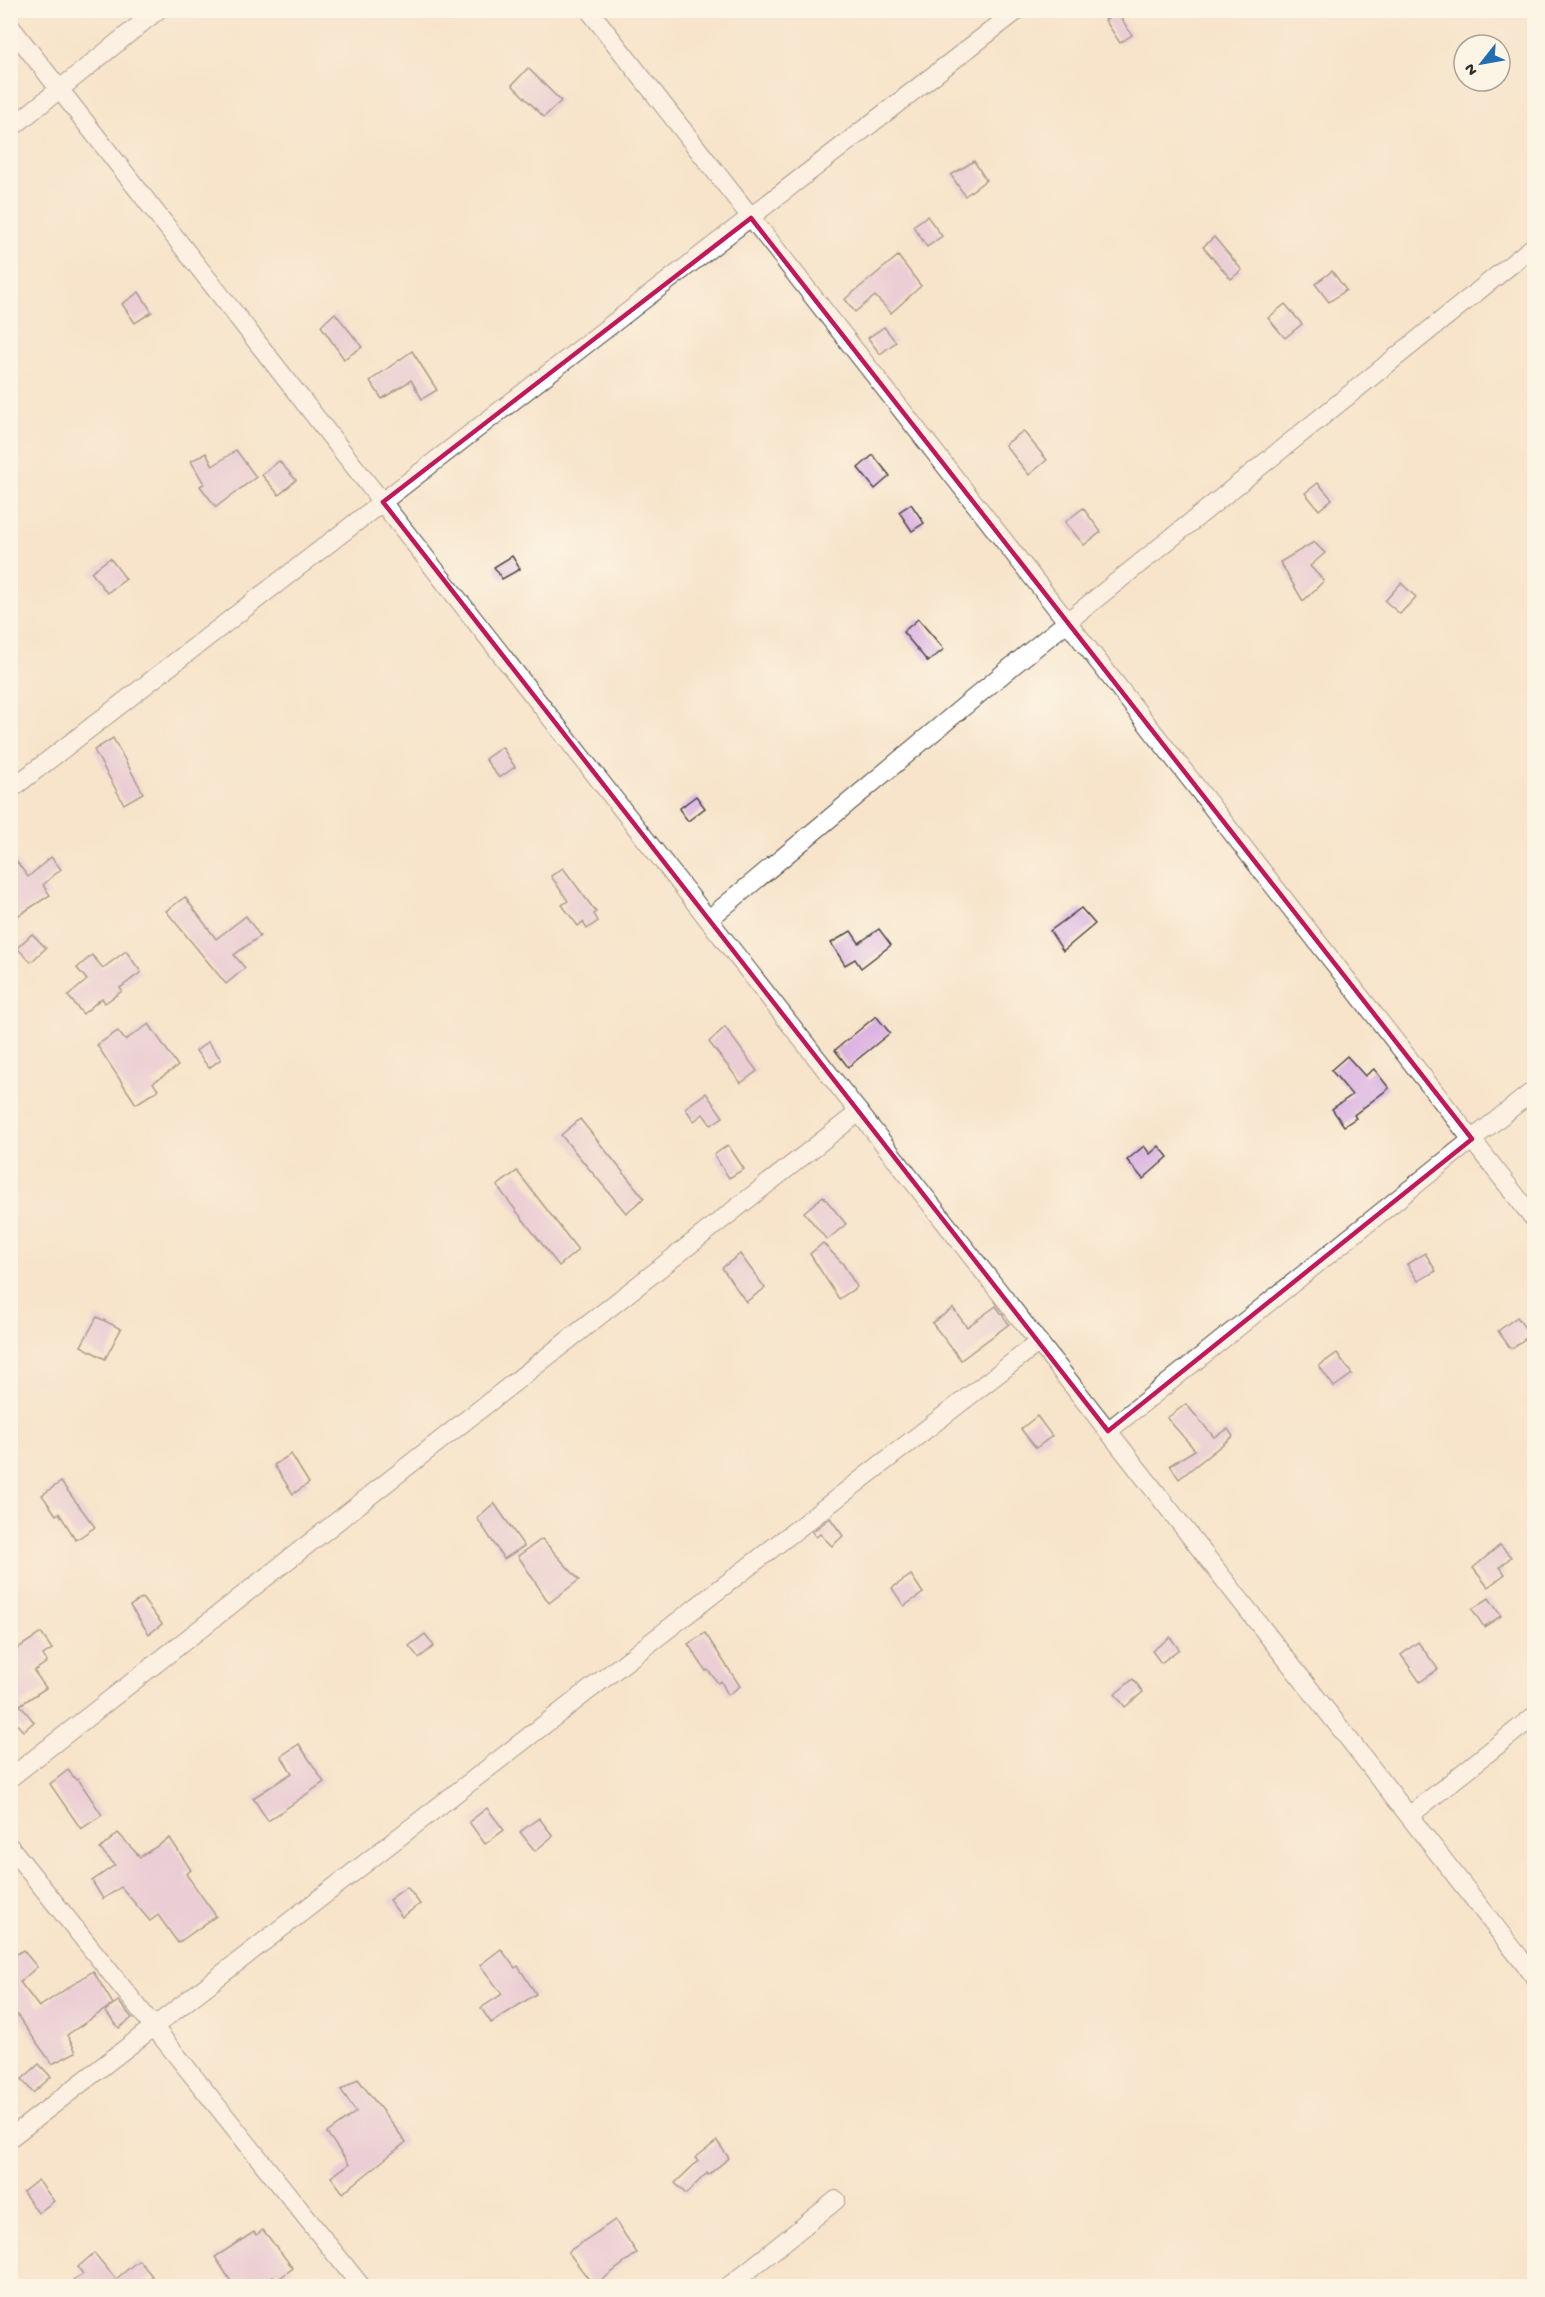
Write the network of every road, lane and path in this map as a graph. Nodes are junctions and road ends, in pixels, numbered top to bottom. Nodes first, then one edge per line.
1 (158, 10) edge
2 (589, 10) edge
3 (1018, 10) edge
4 (10, 26) edge
5 (60, 89) junction
6 (10, 129) edge
7 (750, 218) junction
8 (1534, 246) edge
9 (383, 502) junction
10 (1067, 622) junction
11 (10, 790) edge
12 (709, 919) junction
13 (1534, 1089) edge
14 (860, 1112) junction
15 (1472, 1139) junction
16 (1534, 1219) edge
17 (1039, 1342) junction
18 (1108, 1431) junction
19 (1534, 1716) edge
20 (10, 1778) edge
21 (1409, 1816) junction
22 (10, 1847) edge
23 (1534, 1976) edge
24 (154, 2027) junction
25 (10, 2138) edge
26 (836, 2200) dead end
27 (361, 2286) edge
28 (729, 2286) edge

1 - 5 street
2 - 7 street
3 - 7 street
4 - 5 street
5 - 6 street
5 - 9 street
7 - 9 street
7 - 10 street
8 - 10 street
9 - 11 street
9 - 12 street
10 - 12 street
10 - 15 street
12 - 14 street
13 - 15 street
14 - 17 street
14 - 20 street
15 - 16 street
15 - 18 street
17 - 18 street
17 - 24 street
18 - 21 street
19 - 21 street
21 - 23 street
22 - 24 street
24 - 25 street
24 - 27 street
26 - 28 street

